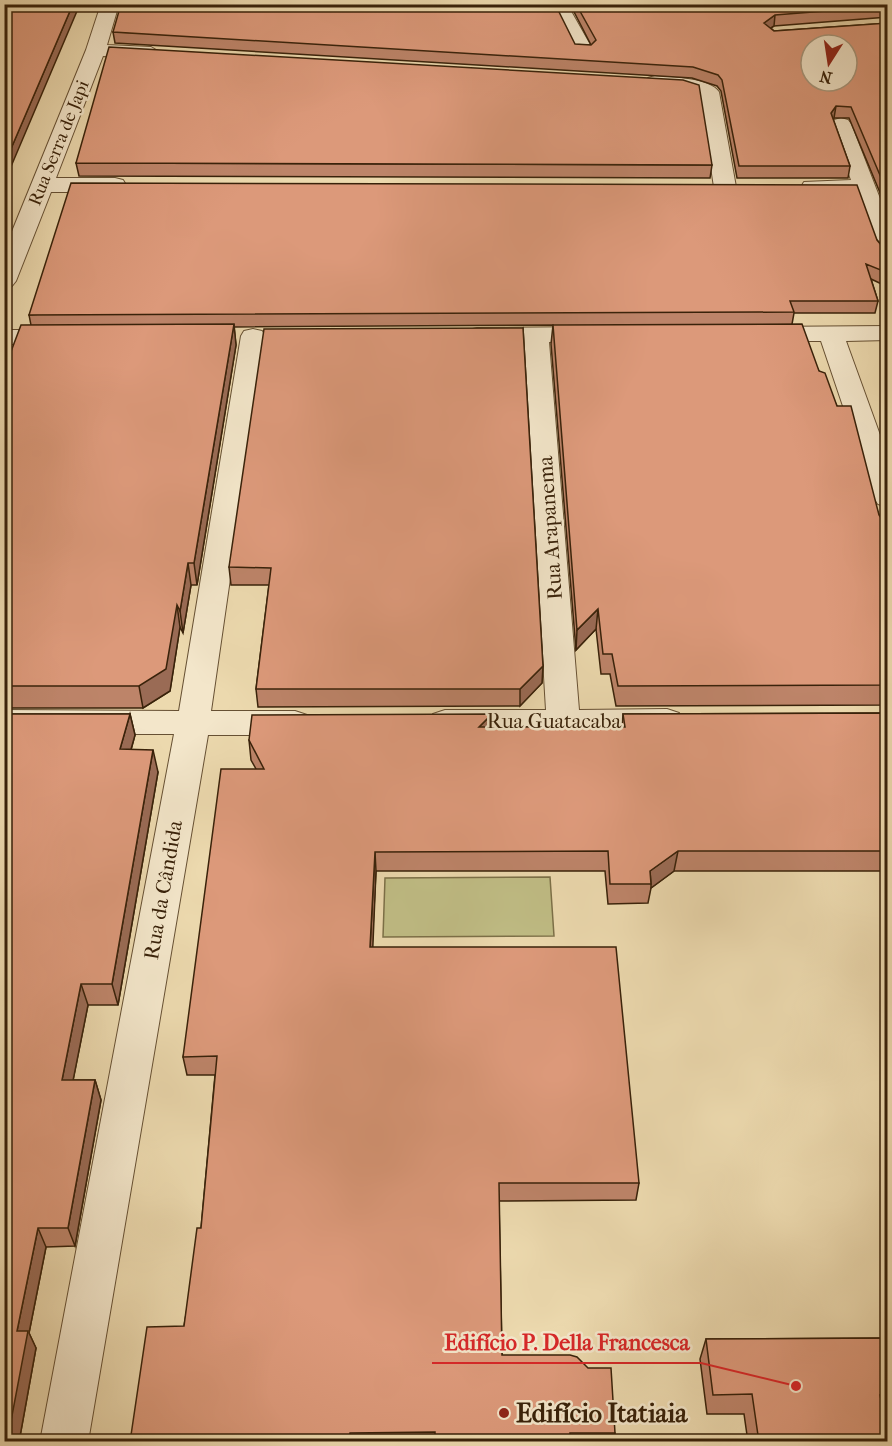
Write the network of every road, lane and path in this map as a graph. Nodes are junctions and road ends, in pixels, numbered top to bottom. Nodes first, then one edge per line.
1 (558, 4) edge
2 (108, 5) edge
3 (96, 50) junction
4 (583, 50) edge
5 (166, 54) edge
6 (637, 81) edge
7 (842, 124) edge
8 (42, 185) junction
9 (138, 185) edge
10 (701, 186) edge
11 (725, 187) junction
12 (748, 187) edge
13 (794, 187) edge
14 (864, 187) junction
15 (888, 250) edge
16 (4, 281) edge
17 (831, 333) junction
18 (888, 333) edge
19 (536, 334) junction
20 (619, 334) edge
21 (737, 334) edge
22 (454, 335) edge
23 (253, 336) dead end
24 (4, 337) edge
25 (79, 337) edge
26 (888, 498) edge
27 (693, 720) edge
28 (4, 722) edge
29 (324, 722) edge
30 (420, 722) edge
31 (563, 722) junction
32 (193, 723) junction
33 (64, 1442) edge

1 - 4 street
2 - 3 street, Rua Serra de Japi
3 - 5 street
3 - 8 street, Rua Serra de Japi
6 - 11 street
7 - 14 street
8 - 9 street
8 - 16 street, Rua Serra de Japi
10 - 11 street
11 - 12 street
13 - 14 street
14 - 15 street
17 - 18 street
17 - 21 street
17 - 26 street
19 - 20 street
19 - 22 street
19 - 31 street, Rua Arapanema
23 - 32 street, Rua da Cândida
24 - 25 street
27 - 31 street, Rua Guatacaba
28 - 32 street
29 - 32 street
30 - 31 street, Rua Guatacaba
32 - 33 street, Rua da Cândida

